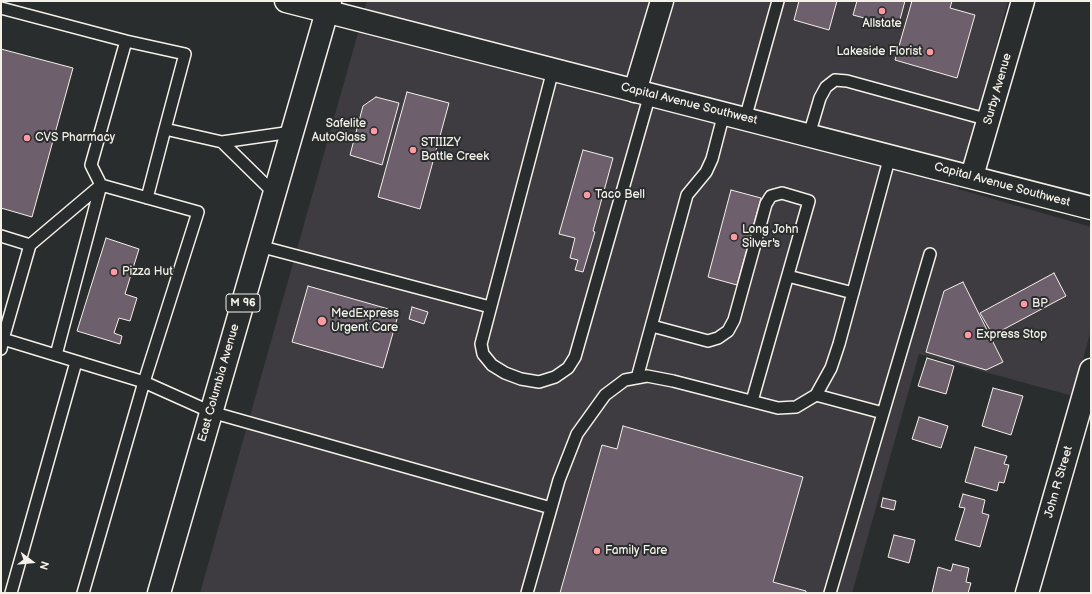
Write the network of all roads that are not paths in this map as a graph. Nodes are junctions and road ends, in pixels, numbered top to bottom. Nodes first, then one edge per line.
1 (286, 1) edge
2 (662, 1) edge
3 (778, 1) edge
4 (1023, 1) edge
5 (328, 7) edge
6 (1, 8) edge
7 (126, 41) junction
8 (553, 70) junction
9 (642, 92) junction
10 (724, 113) junction
11 (745, 119) junction
12 (989, 120) junction
13 (165, 129) junction
14 (292, 132) junction
15 (809, 135) junction
16 (222, 142) junction
17 (890, 156) junction
18 (972, 176) junction
19 (101, 185) junction
20 (274, 193) junction
21 (147, 198) junction
22 (1091, 208) edge
23 (1, 236) edge
24 (30, 245) junction
25 (259, 246) junction
26 (930, 254) dead end
27 (788, 276) junction
28 (853, 294) junction
29 (490, 307) junction
30 (652, 326) junction
31 (2, 342) edge
32 (56, 355) junction
33 (76, 362) junction
34 (1091, 370) edge
35 (637, 378) junction
36 (144, 382) junction
37 (816, 395) junction
38 (752, 401) junction
39 (211, 412) junction
40 (883, 413) junction
41 (551, 508) junction
42 (11, 593) edge
43 (83, 593) edge
44 (159, 593) edge
45 (527, 593) edge
46 (830, 593) edge
47 (1027, 593) edge

1 - 5 main road, Capital Avenue Southwest
2 - 9 main road
3 - 11 lane
4 - 12 main road, Surby Avenue
5 - 8 main road, Capital Avenue Southwest
5 - 14 main road, East Columbia Avenue / M 96
6 - 7 lane
7 - 13 lane
7 - 19 lane
8 - 9 main road, Capital Avenue Southwest
8 - 29 lane
9 - 10 main road, Capital Avenue Southwest
9 - 29 lane
10 - 11 main road, Capital Avenue Southwest
10 - 30 lane
11 - 15 main road, Capital Avenue Southwest
12 - 15 lane
12 - 18 main road, Surby Avenue
13 - 16 lane
13 - 21 lane
14 - 16 lane
14 - 20 main road, East Columbia Avenue / M 96
15 - 17 main road, Capital Avenue Southwest
16 - 20 lane
17 - 18 main road, Capital Avenue Southwest
17 - 28 lane
18 - 22 main road, Capital Avenue Southwest
19 - 21 lane
19 - 24 lane
19 - 32 lane
20 - 25 main road, East Columbia Avenue / M 96
21 - 36 lane
23 - 24 lane
24 - 31 lane
25 - 29 lane
25 - 39 main road, East Columbia Avenue / M 96
26 - 40 lane
27 - 28 lane
27 - 30 lane
27 - 38 lane
28 - 37 lane
30 - 35 lane
31 - 32 lane
32 - 33 lane
33 - 36 lane
33 - 42 lane
34 - 47 main road, John R Street
35 - 38 lane
35 - 41 lane
36 - 39 lane
36 - 43 lane
37 - 38 lane
37 - 40 lane
39 - 41 lane
39 - 44 main road, East Columbia Avenue / M 96
40 - 46 lane
41 - 45 lane

